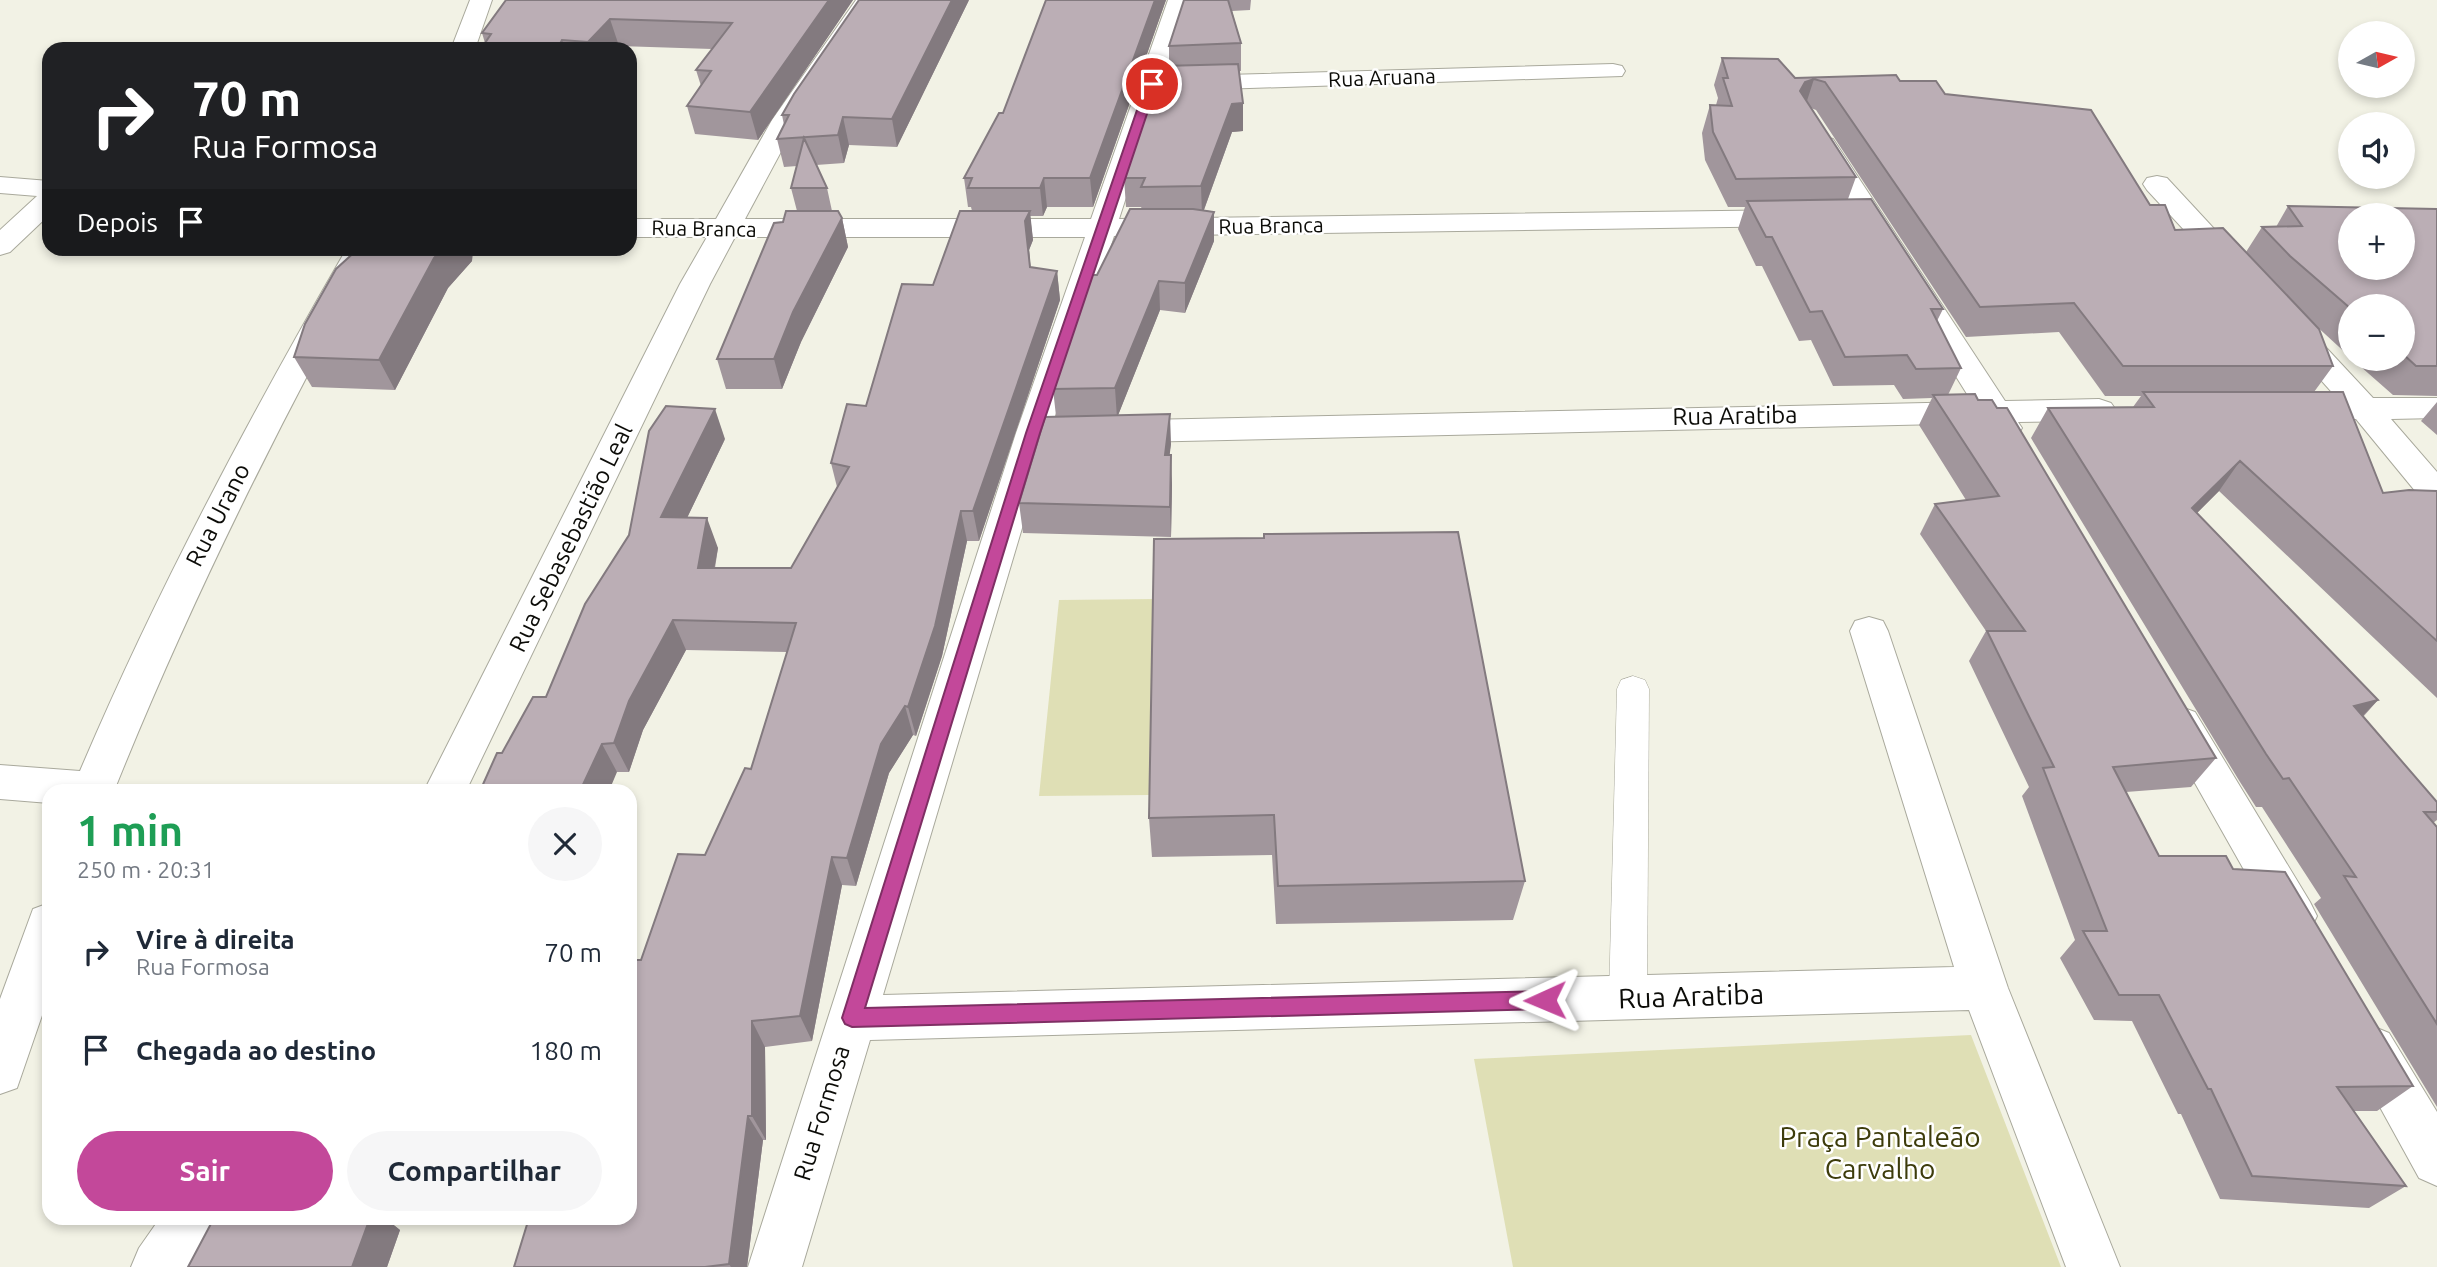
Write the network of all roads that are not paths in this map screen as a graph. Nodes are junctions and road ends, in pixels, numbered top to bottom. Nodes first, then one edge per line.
1 (481, 0) edge
2 (869, 0) edge
3 (1179, 0) edge
4 (466, 42) edge
5 (1613, 71) dead end
6 (1152, 84) junction
7 (1806, 117) edge
8 (2157, 184) dead end
9 (0, 185) edge
10 (42, 188) edge
11 (42, 207) edge
12 (1842, 217) junction
13 (637, 228) edge
14 (1102, 228) junction
15 (726, 229) junction
16 (0, 246) edge
17 (357, 256) edge
18 (2437, 408) edge
19 (2269, 409) edge
20 (2365, 409) junction
21 (1994, 410) junction
22 (2132, 410) edge
23 (1033, 433) junction
24 (2022, 456) edge
25 (2437, 495) edge
26 (1869, 631) dead end
27 (1633, 689) dead end
28 (2163, 693) edge
29 (0, 782) edge
30 (96, 784) edge
31 (448, 784) edge
32 (42, 786) edge
33 (42, 944) edge
34 (2310, 944) edge
35 (1984, 988) junction
36 (1628, 998) junction
37 (2353, 1017) edge
38 (852, 1018) junction
39 (0, 1071) edge
40 (2437, 1160) edge
41 (187, 1225) edge
42 (158, 1267) edge
43 (775, 1267) edge
44 (2093, 1267) edge

1 - 4 street
2 - 15 street, Rua Sebasebastião Leal
3 - 6 street, Rua Formosa
5 - 6 street, Rua Aruana
6 - 14 street, Rua Formosa
7 - 12 street
8 - 20 street
9 - 10 street
11 - 16 street
12 - 14 street, Rua Branca
12 - 21 street
13 - 15 street, Rua Branca
14 - 15 street, Rua Branca
14 - 23 street, Rua Formosa
15 - 31 street, Rua Sebasebastião Leal
17 - 30 street, Rua Urano
18 - 20 street
19 - 20 street
20 - 25 street
21 - 22 street, Rua Aratiba
21 - 23 street, Rua Aratiba
21 - 24 street
23 - 38 street, Rua Formosa
26 - 35 street
27 - 36 lane
28 - 34 street
29 - 32 street
33 - 39 street
35 - 36 street, Rua Aratiba
35 - 44 street
36 - 38 street, Rua Aratiba
37 - 40 street
38 - 43 street, Rua Formosa
41 - 42 street

